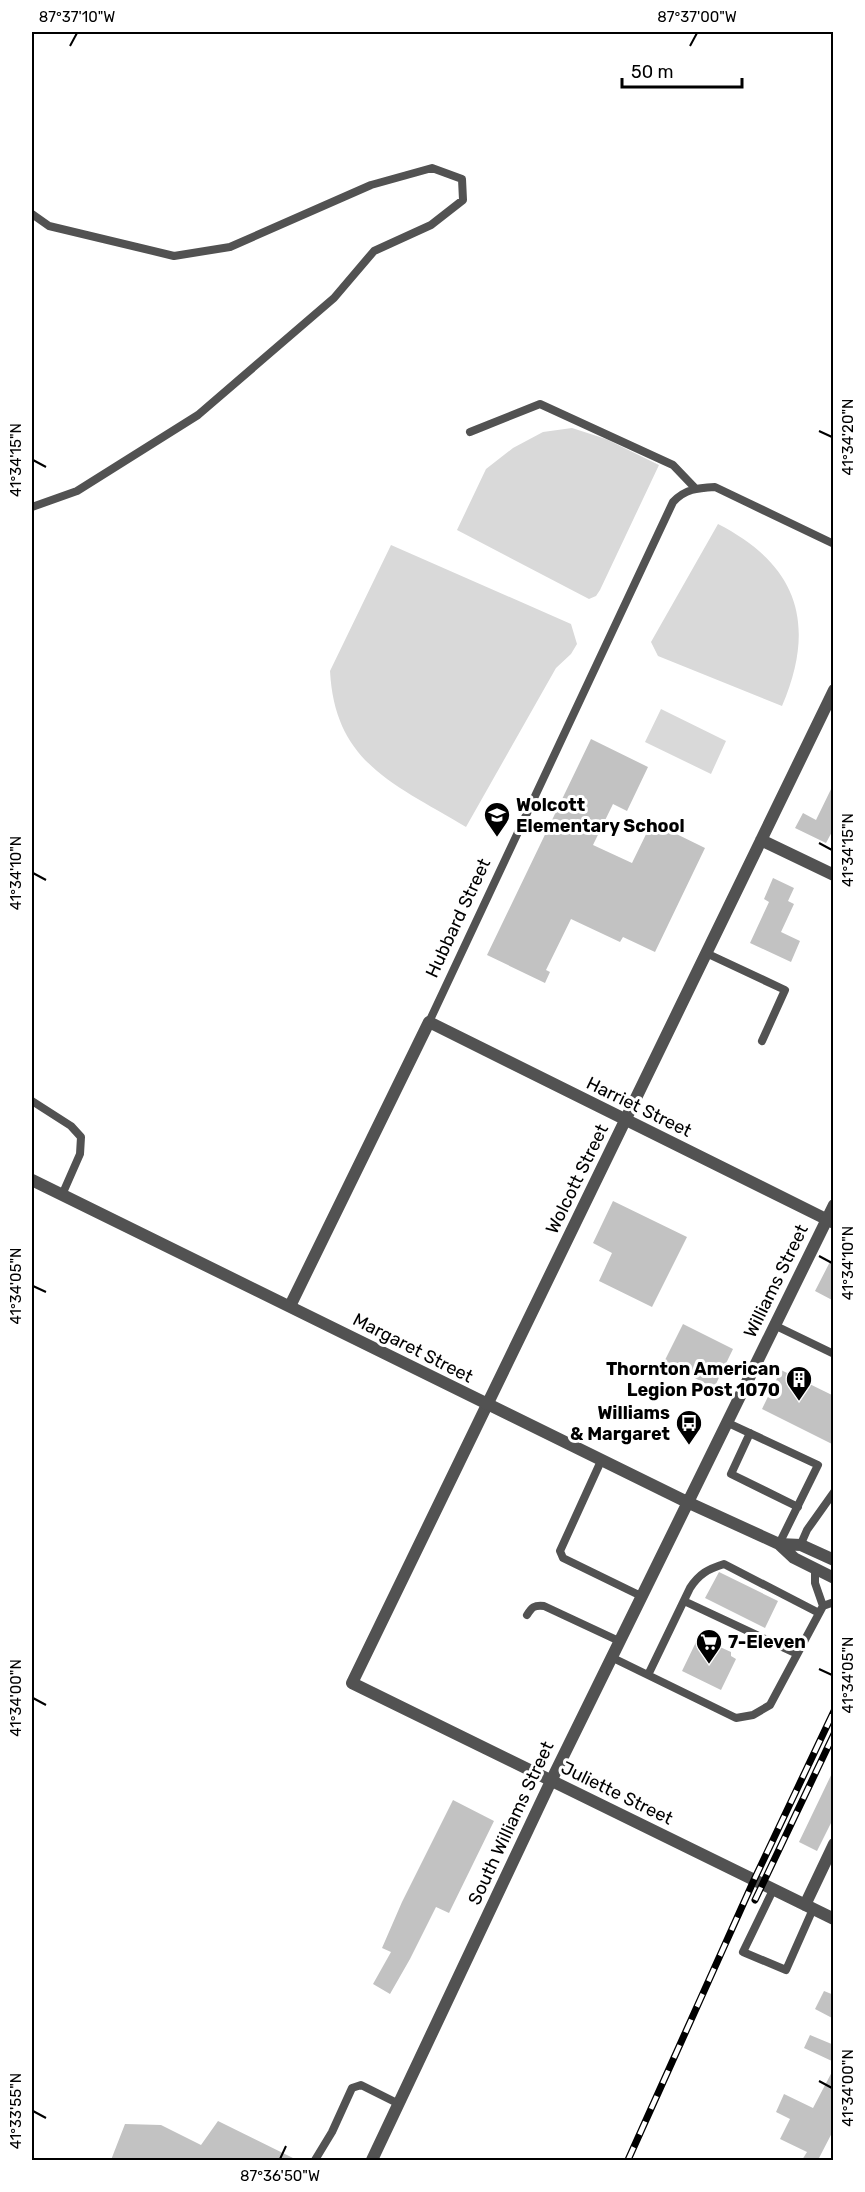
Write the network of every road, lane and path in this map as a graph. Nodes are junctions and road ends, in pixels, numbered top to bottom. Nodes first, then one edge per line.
1 (32, 214) edge
2 (470, 432) dead end
3 (695, 488) junction
4 (32, 507) edge
5 (834, 544) edge
6 (834, 690) edge
7 (761, 840) junction
8 (834, 875) edge
9 (706, 953) junction
10 (429, 1022) junction
11 (762, 1041) dead end
12 (32, 1101) edge
13 (625, 1120) junction
14 (32, 1180) edge
15 (62, 1195) junction
16 (834, 1205) edge
17 (830, 1221) edge
18 (290, 1306) junction
19 (774, 1325) junction
20 (834, 1354) edge
21 (487, 1405) junction
22 (726, 1422) junction
23 (750, 1433) junction
24 (601, 1461) junction
25 (834, 1492) edge
26 (687, 1502) junction
27 (798, 1507) junction
28 (779, 1544) junction
29 (801, 1545) junction
30 (794, 1558) junction
31 (834, 1560) edge
32 (816, 1569) junction
33 (834, 1578) edge
34 (641, 1596) junction
35 (684, 1601) junction
36 (834, 1602) edge
37 (821, 1610) junction
38 (527, 1615) dead end
39 (619, 1641) junction
40 (798, 1654) junction
41 (611, 1657) junction
42 (648, 1675) junction
43 (352, 1683) joint
44 (551, 1781) junction
45 (834, 1844) edge
46 (773, 1890) junction
47 (808, 1907) junction
48 (834, 1919) edge
49 (399, 2104) junction
50 (315, 2160) edge
51 (372, 2160) edge

1 - 4 lane
2 - 3 lane
3 - 5 lane
3 - 10 lane, Hubbard Street
6 - 7 street, Wolcott Street
7 - 8 street
7 - 9 street, Wolcott Street
9 - 11 lane
9 - 13 street, Wolcott Street
10 - 13 street, Harriet Street
10 - 18 street, Hubbard Street
12 - 15 lane
13 - 17 street, Harriet Street
13 - 21 street, Wolcott Street
14 - 15 street, Margaret Street
15 - 18 street, Margaret Street
16 - 17 street, Williams Street
17 - 19 street, Williams Street
18 - 21 street, Margaret Street
19 - 20 lane
19 - 22 street, Williams Street
21 - 24 street, Margaret Street
21 - 43 street, Wolcott Street
22 - 23 lane
22 - 26 street, Williams Street
23 - 27 lane
23 - 27 lane
24 - 26 street, Margaret Street
24 - 34 lane
25 - 29 lane
26 - 28 street, Margaret Street
26 - 34 street, South Williams Street
27 - 28 lane
28 - 29 street, Margaret Street
28 - 30 street, Margaret Street
29 - 30 lane
29 - 31 street, Margaret Street
30 - 32 street, Margaret Street
32 - 33 street, Margaret Street
32 - 37 lane
34 - 39 street, South Williams Street
35 - 37 lane
35 - 40 lane
35 - 42 lane
36 - 37 lane
37 - 40 lane
38 - 39 lane
39 - 41 street, South Williams Street
40 - 42 lane
41 - 42 lane
41 - 44 street, South Williams Street
43 - 44 street, Juliette Street
44 - 46 street, Juliette Street
44 - 49 street, South Williams Street
45 - 47 street
46 - 47 street, Juliette Street
46 - 47 lane
47 - 48 street, Juliette Street
49 - 50 lane
49 - 51 street, South Williams Street

